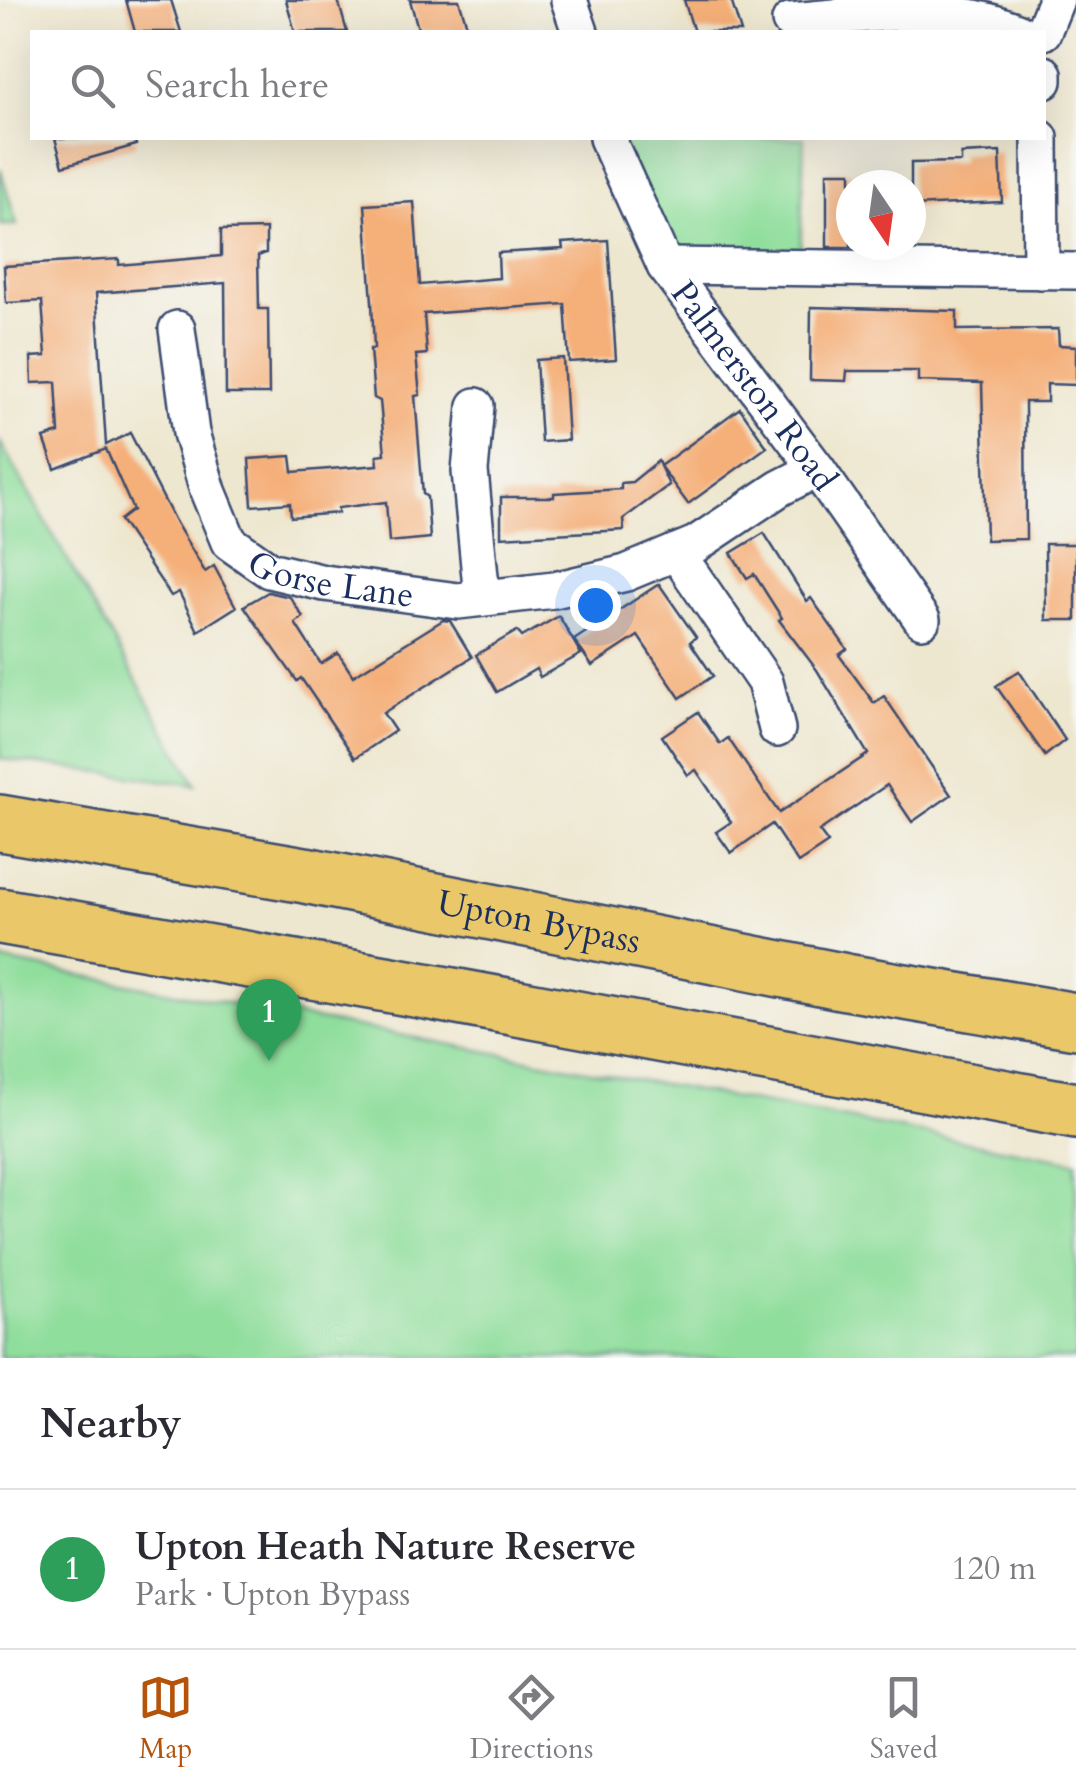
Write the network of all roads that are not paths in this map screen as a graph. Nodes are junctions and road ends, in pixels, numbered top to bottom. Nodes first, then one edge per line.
1 (570, 0) edge
2 (1056, 0) edge
3 (790, 21) dead end
4 (579, 30) edge
5 (1015, 30) edge
6 (1044, 30) edge
7 (608, 140) edge
8 (1040, 140) edge
9 (665, 266) junction
10 (1041, 271) junction
11 (1076, 271) edge
12 (177, 329) dead end
13 (476, 406) dead end
14 (817, 469) junction
15 (676, 552) junction
16 (482, 598) junction
17 (922, 620) dead end
18 (777, 729) dead end
19 (0, 823) edge
20 (0, 916) edge
21 (1076, 1020) edge
22 (1076, 1111) edge

1 - 4 street
2 - 6 street
3 - 5 street
7 - 9 street, Palmerston Road
8 - 10 street
9 - 10 street
9 - 14 street, Palmerston Road
10 - 11 street
12 - 16 street, Gorse Lane
13 - 16 street
14 - 15 street, Gorse Lane
14 - 17 street, Palmerston Road
15 - 16 street, Gorse Lane
15 - 18 street
19 - 21 highway, Upton Bypass
20 - 22 highway

